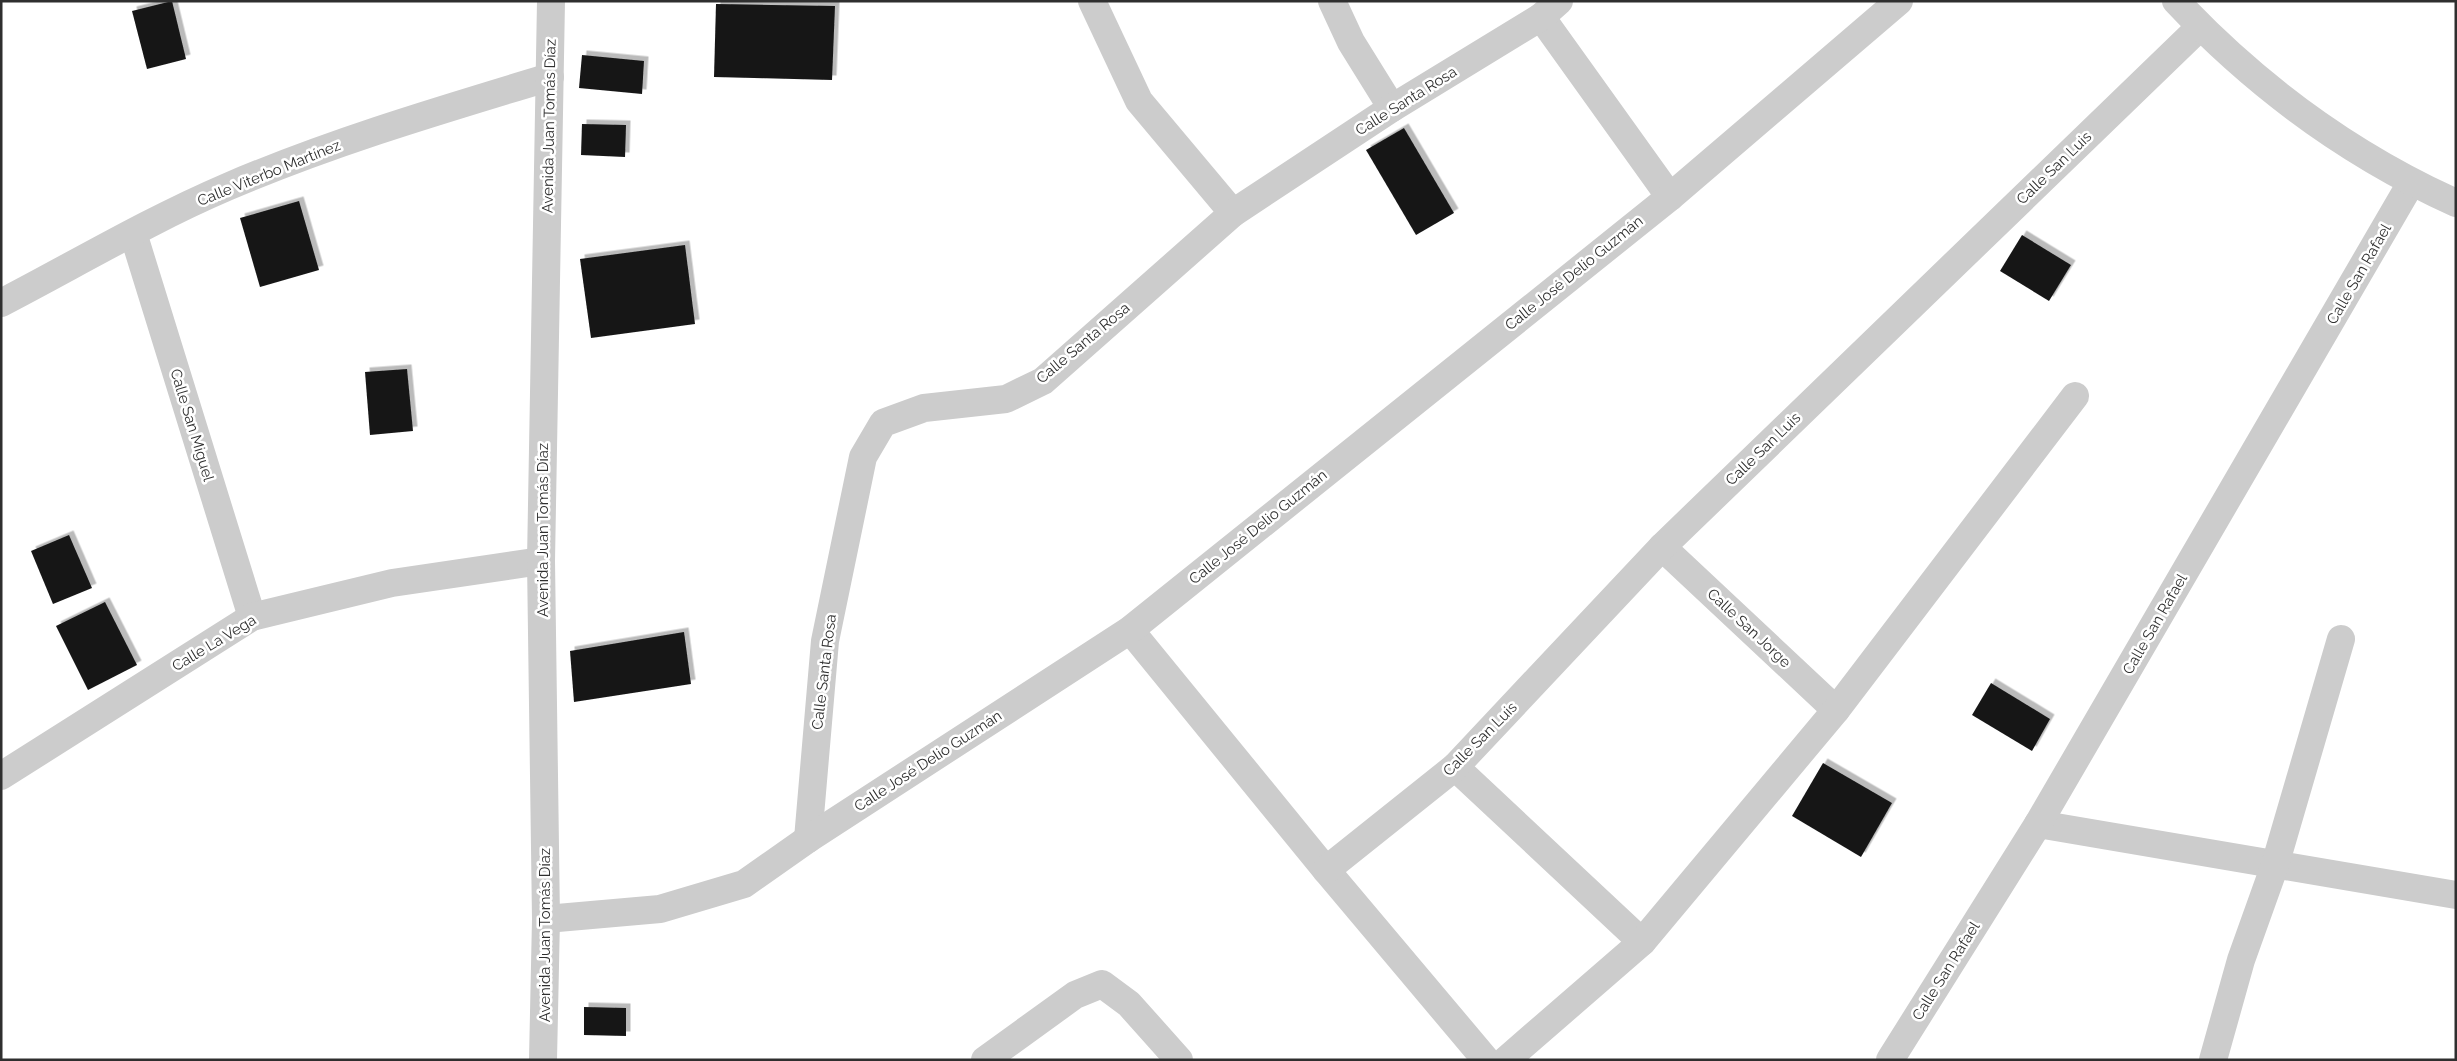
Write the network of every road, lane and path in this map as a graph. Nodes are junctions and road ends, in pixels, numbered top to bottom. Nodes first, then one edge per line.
1 (551, 1) edge
2 (1092, 1) edge
3 (1332, 1) edge
4 (1899, 1) edge
5 (2176, 1) edge
6 (1550, 9) edge
7 (2200, 27) junction
8 (550, 76) junction
9 (1392, 108) junction
10 (2411, 183) junction
11 (1670, 196) junction
12 (2456, 203) edge
13 (1233, 213) junction
14 (133, 233) junction
15 (1, 303) edge
16 (2075, 396) dead end
17 (1662, 547) junction
18 (542, 561) junction
19 (252, 617) junction
20 (1130, 630) junction
21 (2341, 640) dead end
22 (1836, 710) junction
23 (1456, 767) junction
24 (1, 776) edge
25 (2038, 824) junction
26 (808, 839) junction
27 (2275, 864) junction
28 (1326, 870) junction
29 (2456, 895) edge
30 (546, 919) junction
31 (1642, 942) junction
32 (544, 1060) edge
33 (985, 1060) edge
34 (1179, 1060) edge
35 (1486, 1060) edge
36 (1506, 1060) edge
37 (1890, 1060) edge
38 (2213, 1060) edge

1 - 8 street, Avenida Juan Tomás Díaz
2 - 13 street
3 - 9 street
4 - 11 street, Calle José Delio Guzmán
5 - 7 street
6 - 9 street, Calle Santa Rosa
6 - 11 street
7 - 10 street
7 - 17 street, Calle San Luis
8 - 14 street, Calle Viterbo Martínez
8 - 18 street, Avenida Juan Tomás Díaz
9 - 13 street, Calle Santa Rosa
10 - 12 street
10 - 25 street, Calle San Rafael
11 - 20 street, Calle José Delio Guzmán
13 - 26 street, Calle Santa Rosa
14 - 15 street, Calle Viterbo Martínez
14 - 19 street, Calle San Miguel
16 - 22 street
17 - 22 street, Calle San Jorge
17 - 23 street, Calle San Luis
18 - 19 street, Calle La Vega
18 - 30 street, Avenida Juan Tomás Díaz
19 - 24 street, Calle La Vega
20 - 26 street, Calle José Delio Guzmán
20 - 28 street
21 - 27 street
22 - 31 street
23 - 28 street, Calle San Luis
23 - 31 street
25 - 27 street
25 - 37 street, Calle San Rafael
26 - 30 street, Calle José Delio Guzmán
27 - 29 street
27 - 38 street
28 - 35 street
30 - 32 street, Avenida Juan Tomás Díaz
31 - 36 street
33 - 34 street

